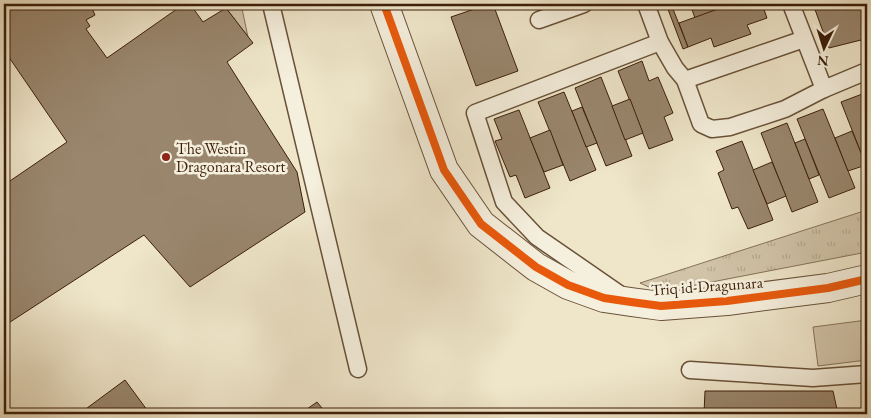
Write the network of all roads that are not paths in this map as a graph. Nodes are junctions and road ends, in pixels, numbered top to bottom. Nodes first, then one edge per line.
1 (271, 4) edge
2 (384, 4) edge
3 (584, 4) edge
4 (646, 4) edge
5 (791, 4) edge
6 (539, 20) dead end
7 (804, 39) junction
8 (660, 42) junction
9 (867, 71) edge
10 (685, 80) junction
11 (824, 89) junction
12 (867, 280) edge
13 (631, 302) junction
14 (358, 370) dead end
15 (690, 370) dead end
16 (867, 374) edge

1 - 14 lane
2 - 13 street, Triq id-Dragunara
3 - 6 lane
4 - 8 lane
5 - 7 lane
7 - 10 lane
7 - 11 lane
8 - 10 lane
8 - 13 lane
9 - 11 lane
10 - 11 lane
12 - 13 street, Triq id-Dragunara
15 - 16 lane

